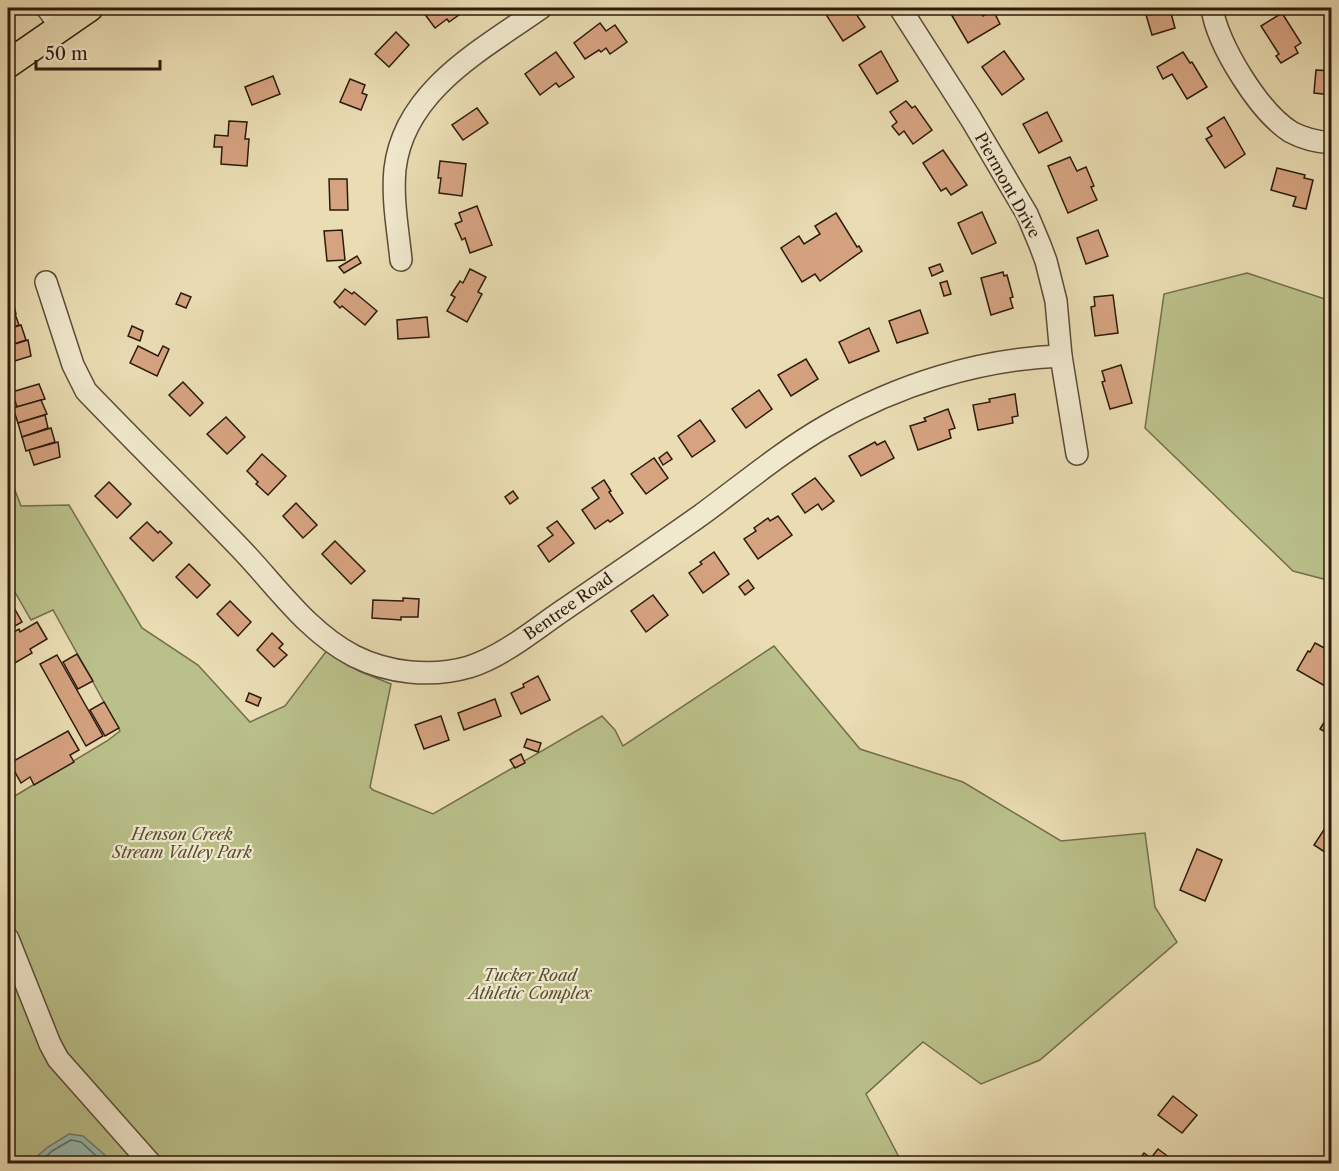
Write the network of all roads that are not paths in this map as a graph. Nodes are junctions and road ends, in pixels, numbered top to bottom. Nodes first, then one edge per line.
1 (89, 8) edge
2 (541, 8) edge
3 (900, 8) edge
4 (1212, 8) edge
5 (54, 17) edge
6 (8, 64) edge
7 (1332, 143) edge
8 (401, 260) dead end
9 (46, 282) dead end
10 (1061, 356) junction
11 (1077, 454) dead end
12 (8, 939) edge
13 (151, 1164) edge

1 - 5 main road
2 - 8 street
3 - 10 street, Piermont Drive
4 - 7 street
5 - 6 main road
9 - 10 street, Bentree Road
10 - 11 street, Piermont Drive
12 - 13 street

